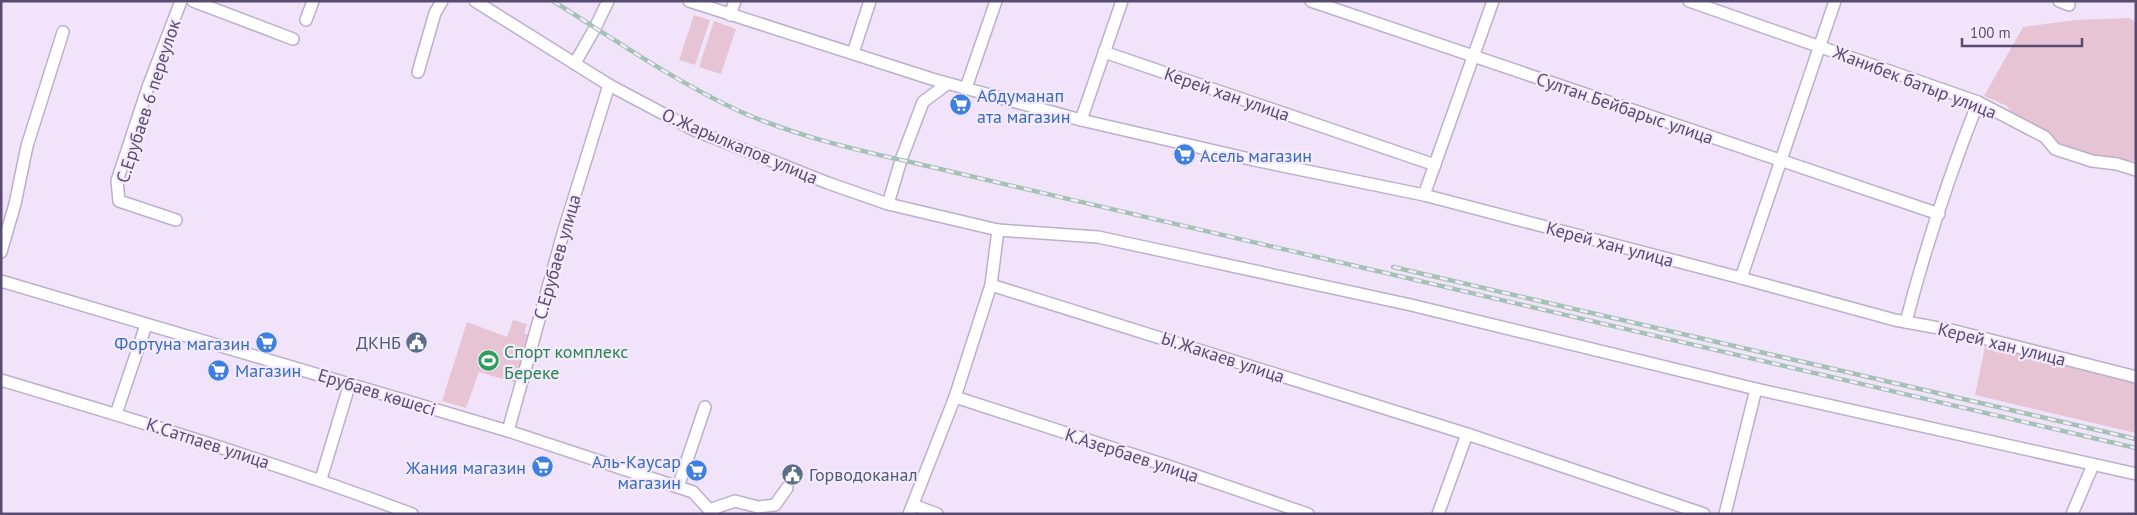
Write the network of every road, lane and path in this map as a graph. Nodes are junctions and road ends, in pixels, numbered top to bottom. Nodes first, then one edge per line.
1 (181, 1) edge
2 (193, 1) edge
3 (312, 1) edge
4 (442, 1) edge
5 (475, 1) edge
6 (608, 1) edge
7 (688, 1) edge
8 (736, 1) edge
9 (870, 1) edge
10 (996, 1) edge
11 (1122, 1) edge
12 (1311, 1) edge
13 (1493, 1) edge
14 (1689, 1) edge
15 (1835, 1) edge
16 (730, 16) junction
17 (306, 20) dead end
18 (64, 32) dead end
19 (293, 39) dead end
20 (1819, 46) junction
21 (1104, 52) junction
22 (853, 53) junction
23 (1473, 56) junction
24 (575, 63) junction
25 (418, 72) dead end
26 (609, 84) junction
27 (947, 84) junction
28 (966, 88) junction
29 (1978, 102) junction
30 (1081, 120) junction
31 (1780, 160) junction
32 (1434, 165) junction
33 (2136, 170) edge
34 (1424, 196) junction
35 (888, 204) junction
36 (1939, 214) junction
37 (176, 220) dead end
38 (998, 230) junction
39 (1, 252) edge
40 (1741, 278) junction
41 (1, 281) edge
42 (991, 285) junction
43 (1906, 322) junction
44 (146, 325) junction
45 (2136, 377) edge
46 (1, 380) edge
47 (350, 383) junction
48 (1756, 389) junction
49 (956, 398) junction
50 (705, 407) dead end
51 (116, 414) junction
52 (508, 431) junction
53 (1467, 434) junction
54 (2093, 465) junction
55 (2136, 474) edge
56 (320, 479) junction
57 (678, 487) junction
58 (787, 488) dead end
59 (911, 510) edge
60 (711, 512) edge
61 (412, 514) edge
62 (937, 514) edge
63 (1308, 514) edge
64 (1438, 514) edge
65 (1704, 514) edge
66 (1725, 514) edge
67 (2072, 514) edge

1 - 37 street, С.Ерубаев 6 переулок
2 - 19 street, С.Ерубаев 6 переулок
3 - 17 street
4 - 25 street
5 - 24 street, О.Жарылкапов улица
6 - 24 street
7 - 16 street, Керей хан улица
8 - 16 street
9 - 22 street
10 - 28 street
11 - 21 street
12 - 23 street, Султан Бейбарыс улица
13 - 23 street
14 - 20 street, Жанибек батыр улица
15 - 20 street
16 - 22 street, Керей хан улица
18 - 39 street
20 - 29 street, Жанибек батыр улица
20 - 31 street
21 - 30 street
21 - 32 street, Керей хан улица
22 - 27 street, Керей хан улица
23 - 31 street, Султан Бейбарыс улица
23 - 32 street
24 - 26 street, О.Жарылкапов улица
26 - 35 street, О.Жарылкапов улица
26 - 52 street, С.Ерубаев улица
27 - 28 street, Керей хан улица
27 - 35 street
28 - 30 street, Керей хан улица
29 - 33 street, Жанибек батыр улица
29 - 36 street
30 - 34 street, Керей хан улица
31 - 36 street, Султан Бейбарыс улица
31 - 40 street
32 - 34 street
34 - 40 street, Керей хан улица
35 - 38 street, О.Жарылкапов улица
36 - 43 street
38 - 42 street
38 - 48 street, О.Жарылкапов улица
40 - 43 street, Керей хан улица
41 - 44 street, Ерубаев көшесі
42 - 49 street
42 - 53 street, Ы.Жакаев улица
43 - 45 street, Керей хан улица
44 - 47 street, Ерубаев көшесі
44 - 51 street
46 - 51 street, К.Сатпаев улица
47 - 52 street, Ерубаев көшесі
47 - 56 street
48 - 54 street, О.Жарылкапов улица
48 - 66 street
49 - 59 street
49 - 63 street, К.Азербаев улица
50 - 57 street
51 - 56 street, К.Сатпаев улица
52 - 57 street, Ерубаев көшесі
53 - 64 street
53 - 65 street, Ы.Жакаев улица
54 - 55 street, О.Жарылкапов улица
54 - 67 street
56 - 61 street, К.Сатпаев улица
57 - 60 street, Ерубаев көшесі
58 - 60 street
59 - 62 street

